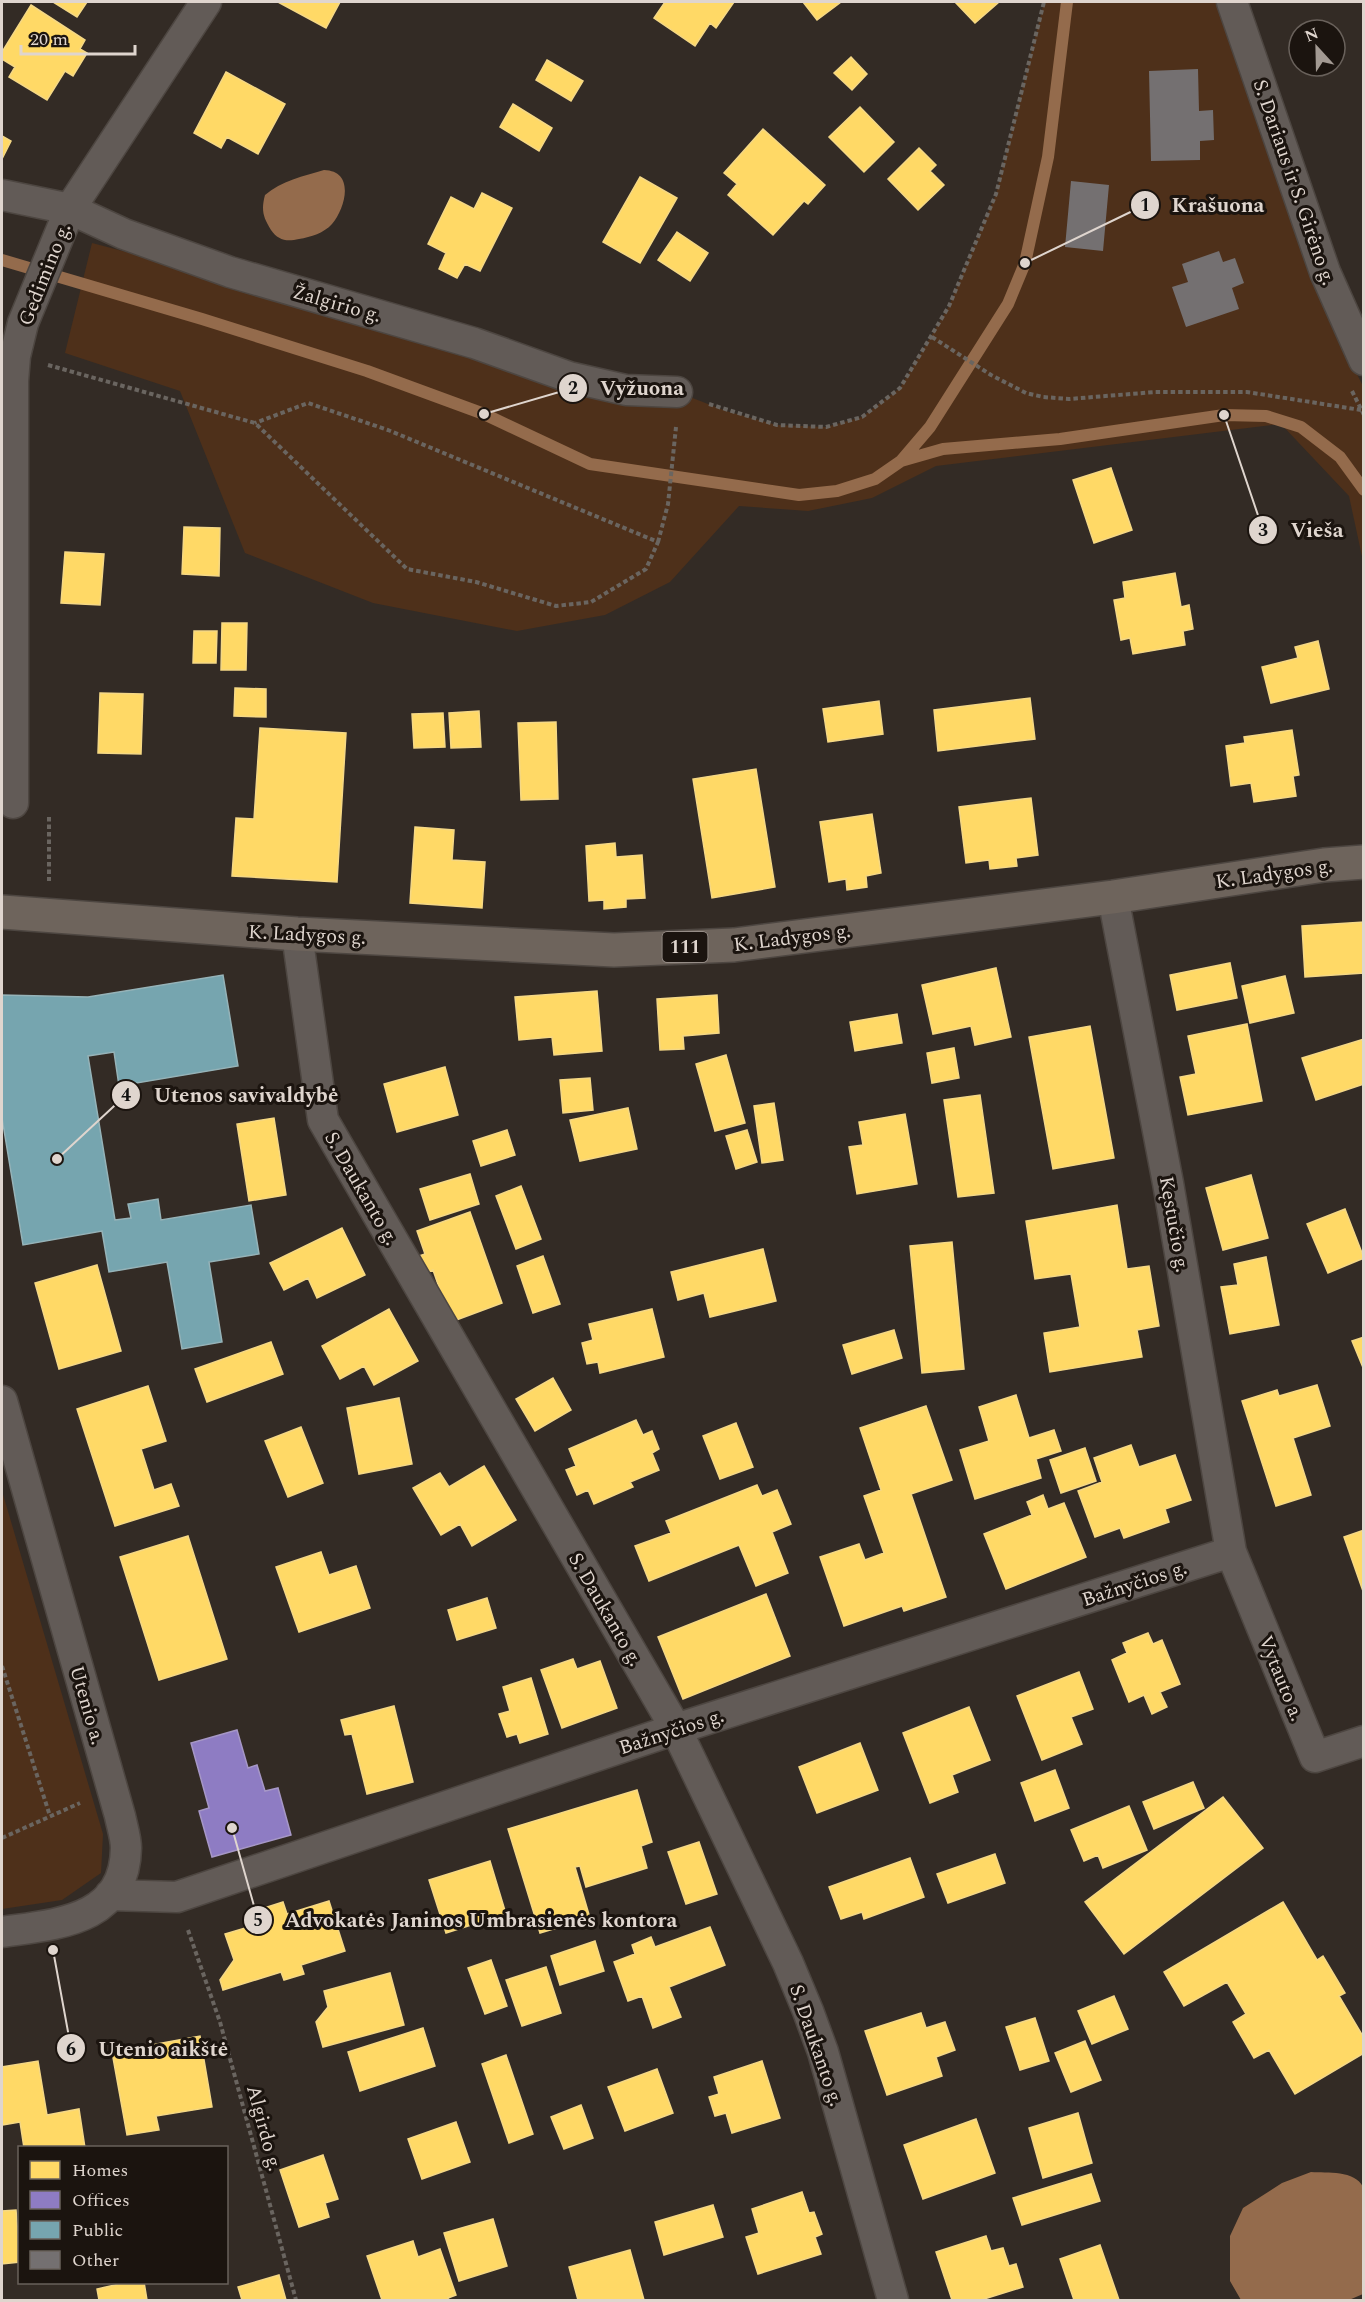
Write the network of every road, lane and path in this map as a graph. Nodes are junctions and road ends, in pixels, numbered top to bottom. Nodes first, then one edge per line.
1 (206, 2) edge
2 (1044, 2) edge
3 (1232, 2) edge
4 (2, 195) edge
5 (66, 217) junction
6 (932, 337) junction
7 (15, 356) junction
8 (1364, 360) edge
9 (677, 392) joint
10 (1361, 411) dead end
11 (255, 423) junction
12 (675, 436) dead end
13 (658, 542) junction
14 (13, 803) dead end
15 (49, 817) dead end
16 (1364, 861) edge
17 (49, 872) dead end
18 (1113, 897) junction
19 (2, 912) edge
20 (297, 934) junction
21 (2, 1401) edge
22 (1230, 1552) junction
23 (2, 1666) edge
24 (676, 1729) junction
25 (1364, 1741) edge
26 (112, 1788) junction
27 (50, 1816) junction
28 (2, 1838) edge
29 (110, 1895) junction
30 (177, 1897) junction
31 (2, 1932) edge
32 (296, 2301) edge
33 (893, 2301) edge

1 - 5 street, Gedimino g.
2 - 6 path
3 - 8 street, S. Dariaus ir S. Girėno g.
4 - 5 street, Žalgirio g.
5 - 7 street, Gedimino g.
5 - 9 street, Žalgirio g.
6 - 9 path
6 - 10 path
7 - 11 path
7 - 14 street, Gedimino g.
11 - 13 path
11 - 13 path
12 - 13 path
15 - 17 path
16 - 18 main road, K. Ladygos g. / 111
18 - 20 main road, K. Ladygos g. / 111
18 - 22 street, Kęstučio g.
19 - 20 main road, K. Ladygos g. / 111
20 - 24 street, S. Daukanto g.
21 - 26 street, Utenio a.
22 - 24 street, Bažnyčios g.
22 - 25 street, Vytauto a.
23 - 27 path
24 - 30 street, Bažnyčios g.
24 - 33 street, S. Daukanto g.
26 - 27 path
26 - 29 street, Utenio a.
27 - 28 path
29 - 30 street, Bažnyčios g.
29 - 31 street, Utenio a.
30 - 32 path, Algirdo g.

